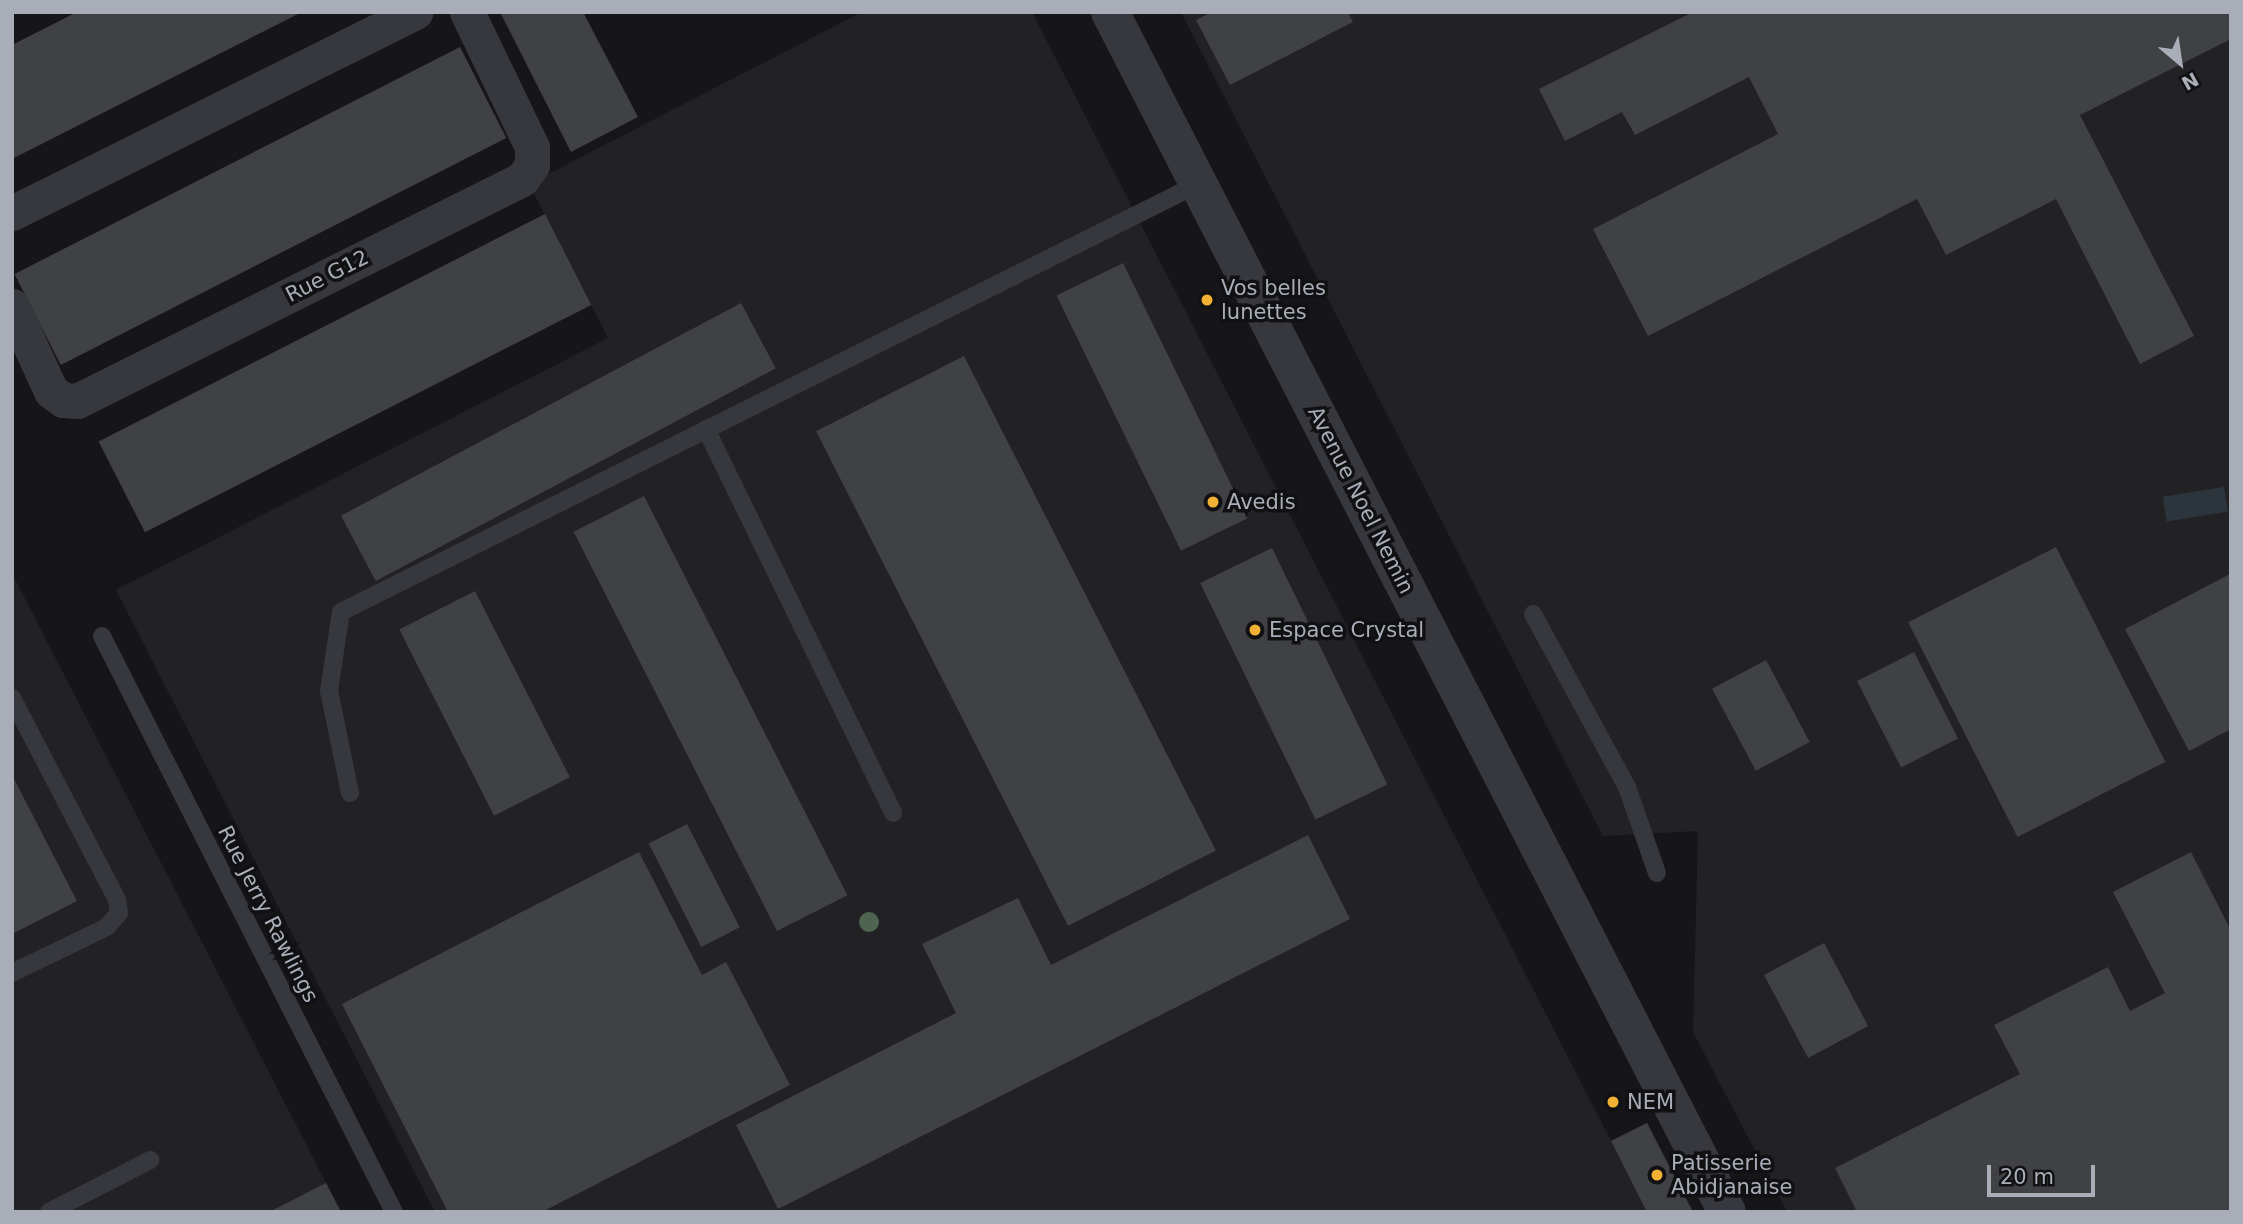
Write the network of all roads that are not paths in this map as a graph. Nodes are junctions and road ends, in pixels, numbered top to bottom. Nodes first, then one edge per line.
1 (416, 12) edge
2 (467, 12) edge
3 (1110, 12) edge
4 (1198, 184) junction
5 (12, 213) edge
6 (12, 306) edge
7 (706, 429) junction
8 (1533, 614) dead end
9 (102, 636) dead end
10 (12, 698) edge
11 (350, 793) dead end
12 (892, 813) dead end
13 (1657, 873) dead end
14 (12, 973) edge
15 (150, 1160) dead end
16 (49, 1212) edge
17 (394, 1212) edge
18 (1727, 1212) edge

1 - 5 street
2 - 6 street, Rue G12
3 - 4 street, Avenue Noel Nemin
4 - 7 lane
4 - 18 street, Avenue Noel Nemin
7 - 11 lane
7 - 12 lane
8 - 13 lane
9 - 17 lane, Rue Jerry Rawlings
10 - 14 lane
15 - 16 lane

